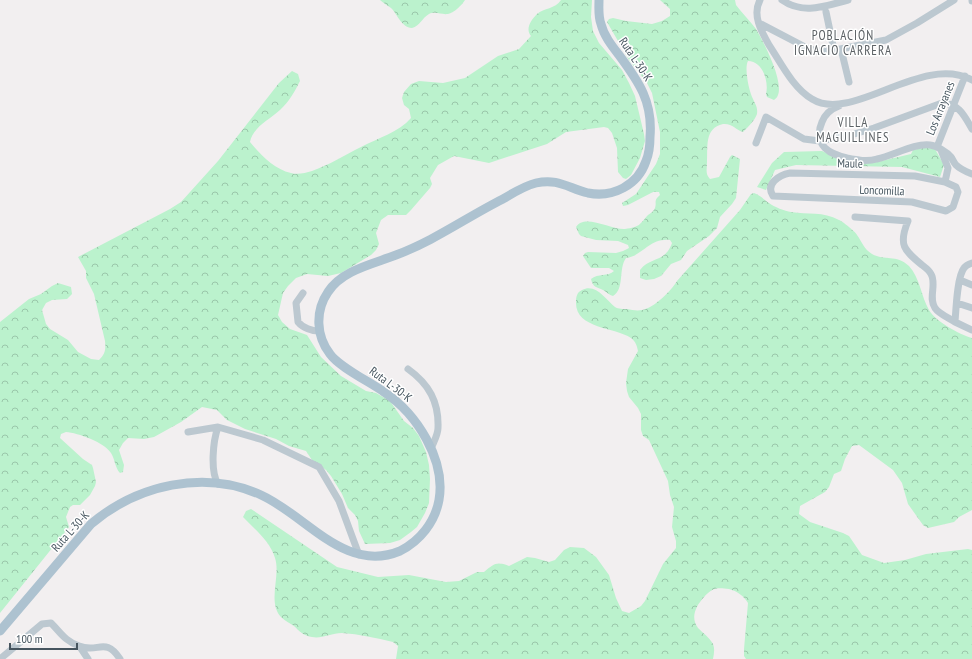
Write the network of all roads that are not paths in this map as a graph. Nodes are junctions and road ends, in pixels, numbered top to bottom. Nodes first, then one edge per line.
1 (599, 0) edge
2 (760, 0) edge
3 (782, 0) edge
4 (848, 0) edge
5 (954, 0) edge
6 (826, 12) dead end
7 (759, 23) junction
8 (838, 50) junction
9 (968, 78) edge
10 (849, 82) dead end
11 (841, 105) junction
12 (953, 105) junction
13 (972, 129) edge
14 (820, 141) junction
15 (756, 143) dead end
16 (939, 149) junction
17 (956, 165) junction
18 (948, 168) junction
19 (972, 174) edge
20 (945, 182) junction
21 (773, 196) joint
22 (856, 217) dead end
23 (972, 263) edge
24 (960, 280) junction
25 (972, 285) edge
26 (303, 293) dead end
27 (957, 303) junction
28 (972, 308) edge
29 (955, 322) junction
30 (972, 330) edge
31 (319, 331) junction
32 (408, 369) dead end
33 (218, 427) junction
34 (188, 432) dead end
35 (431, 450) junction
36 (218, 484) junction
37 (359, 555) junction
38 (0, 631) edge
39 (80, 647) junction
40 (0, 659) edge
41 (88, 659) edge
42 (120, 659) edge

1 - 31 main road, Ruta L-30-K
2 - 7 street
3 - 4 street
5 - 8 street
6 - 8 street
7 - 8 street
7 - 11 street
8 - 10 street
9 - 11 street
9 - 12 street, Los Arrayanes
11 - 14 street
12 - 13 street
12 - 14 street
12 - 16 street, Los Arrayanes
14 - 15 street
14 - 16 street
16 - 17 street
16 - 18 street
17 - 18 street
17 - 19 street
18 - 20 street
20 - 21 street, Maule
20 - 21 street, Loncomilla
22 - 29 street
23 - 24 street
24 - 25 street
24 - 27 street
26 - 31 street
27 - 28 street
27 - 29 street
29 - 30 street
31 - 35 main road, Ruta L-30-K
32 - 35 street
33 - 34 street
33 - 36 street
33 - 37 street
35 - 37 main road, Ruta L-30-K
36 - 37 main road, Ruta L-30-K
36 - 38 main road, Ruta L-30-K
39 - 40 street
39 - 41 street
39 - 42 street

